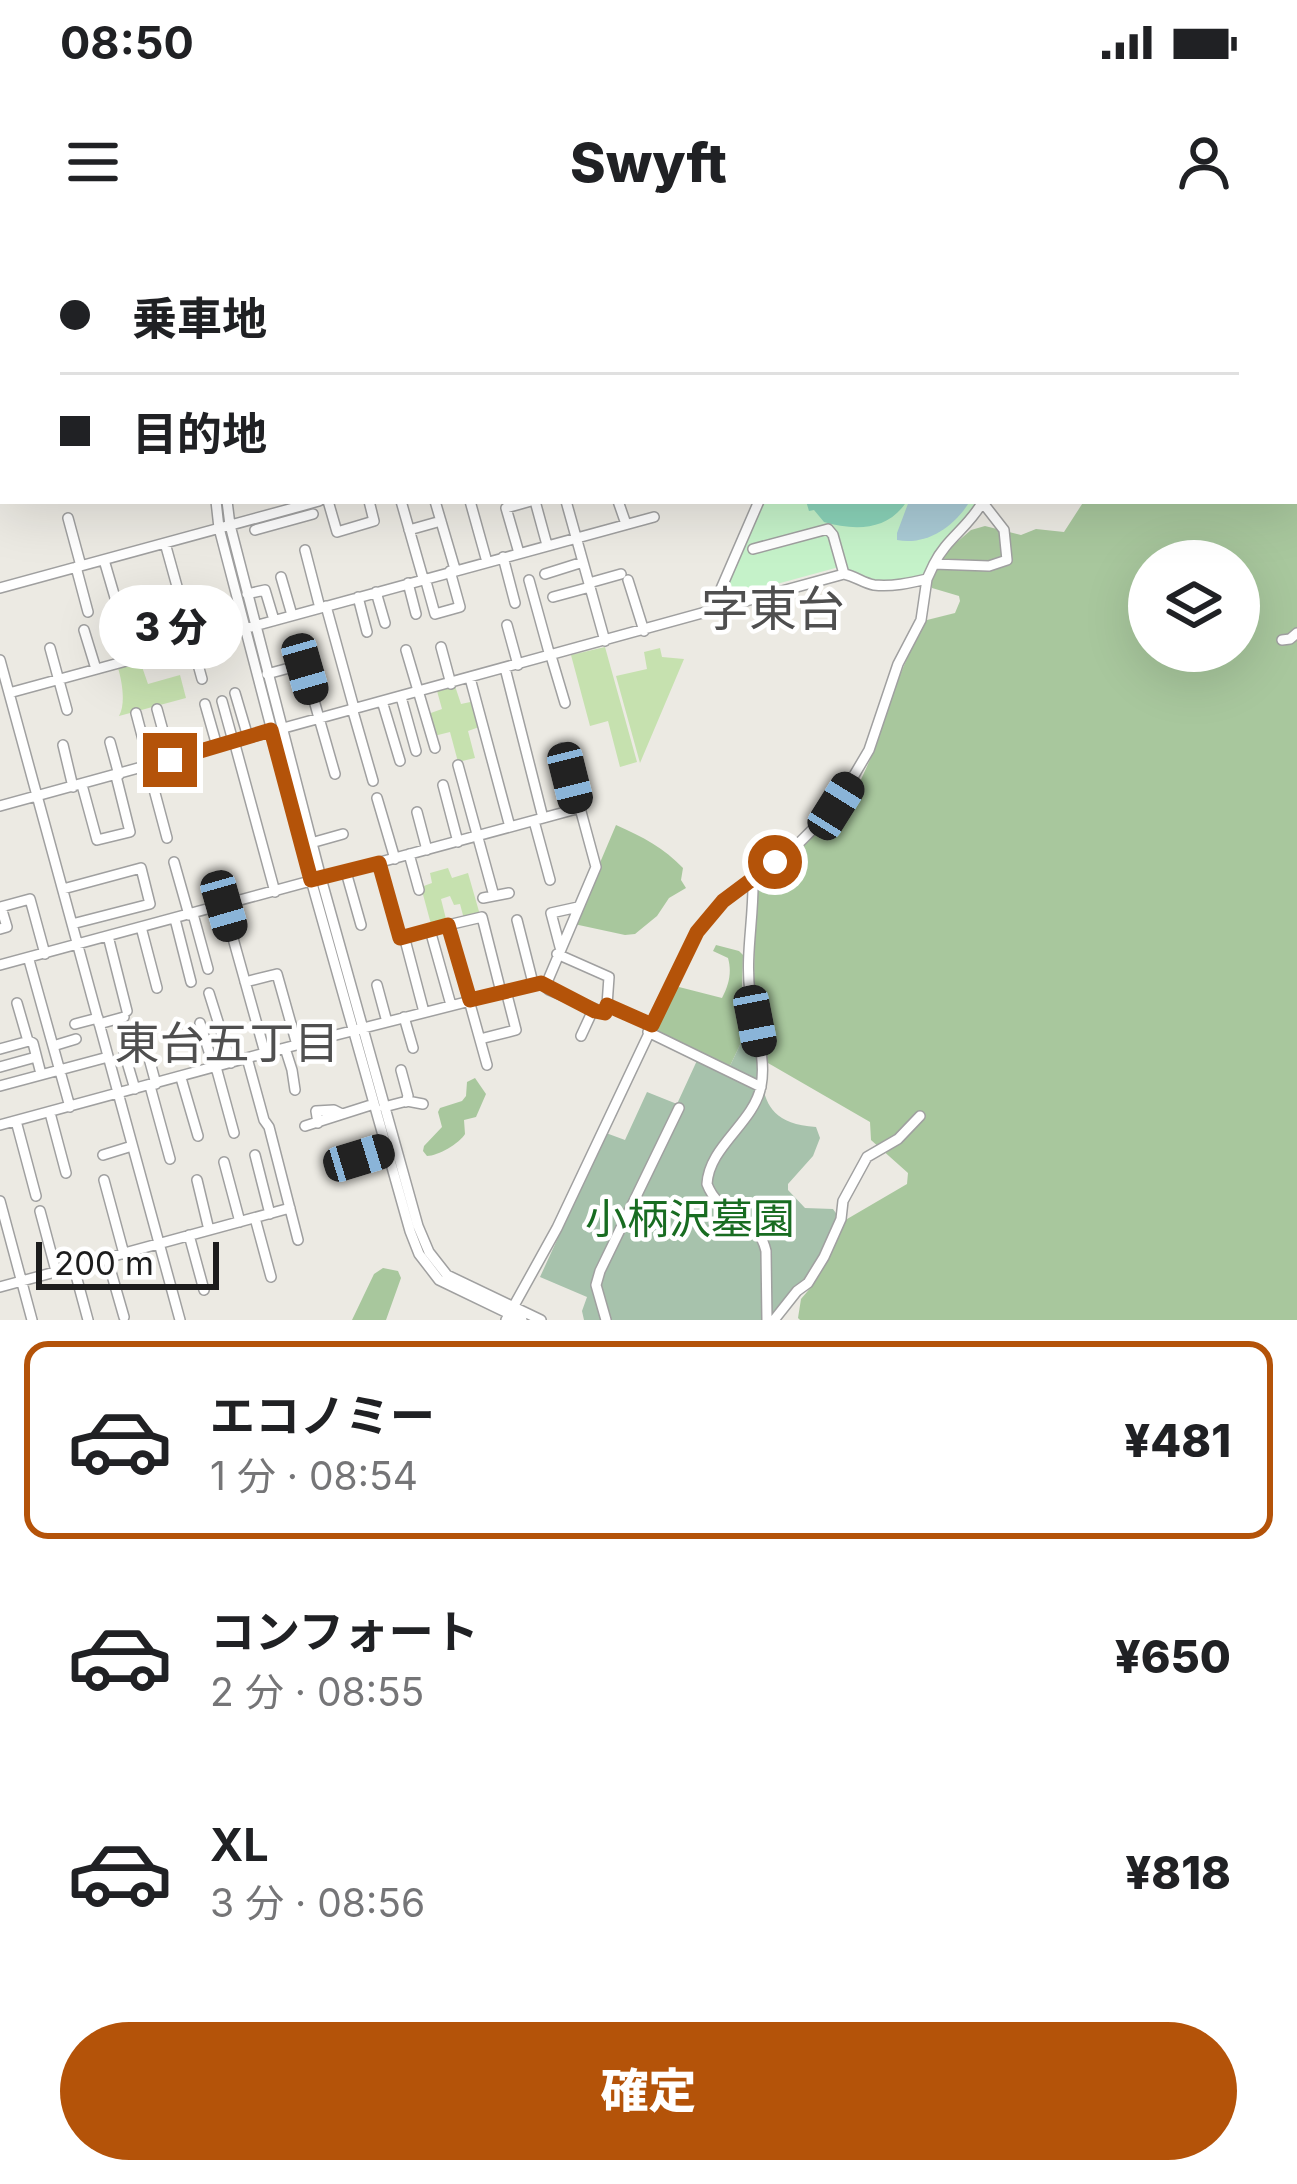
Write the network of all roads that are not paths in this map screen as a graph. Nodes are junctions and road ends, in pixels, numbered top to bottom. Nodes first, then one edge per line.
1 (217, 504) edge
2 (227, 504) edge
3 (258, 504) edge
4 (297, 504) edge
5 (325, 504) edge
6 (370, 504) edge
7 (402, 504) edge
8 (437, 504) edge
9 (471, 504) edge
10 (521, 504) edge
11 (534, 504) edge
12 (567, 504) edge
13 (621, 504) edge
14 (758, 504) edge
15 (982, 504) edge
16 (984, 504) edge
17 (313, 514) dead end
18 (284, 516) junction
19 (262, 517) junction
20 (654, 517) dead end
21 (68, 518) dead end
22 (441, 521) junction
23 (627, 524) junction
24 (224, 527) junction
25 (255, 530) dead end
26 (410, 530) junction
27 (576, 538) junction
28 (165, 543) junction
29 (547, 545) junction
30 (753, 549) dead end
31 (304, 550) dead end
32 (519, 553) junction
33 (503, 557) junction
34 (104, 560) junction
35 (487, 562) junction
36 (583, 562) junction
37 (934, 564) junction
38 (78, 567) junction
39 (452, 570) junction
40 (545, 574) dead end
41 (844, 574) junction
42 (280, 577) dead end
43 (424, 578) junction
44 (927, 579) junction
45 (529, 580) dead end
46 (408, 583) junction
47 (590, 585) junction
48 (0, 588) edge
49 (178, 590) dead end
50 (376, 592) junction
51 (247, 593) junction
52 (358, 597) junction
53 (553, 597) dead end
54 (116, 601) dead end
55 (515, 602) dead end
56 (145, 603) dead end
57 (323, 607) junction
58 (717, 610) junction
59 (181, 611) dead end
60 (88, 612) dead end
61 (416, 614) dead end
62 (292, 616) junction
63 (274, 620) junction
64 (385, 623) dead end
65 (507, 625) dead end
66 (250, 627) junction
67 (84, 630) dead end
68 (118, 630) dead end
69 (644, 631) junction
70 (367, 632) dead end
71 (1297, 633) edge
72 (1282, 640) dead end
73 (605, 641) junction
74 (190, 643) junction
75 (441, 647) dead end
76 (50, 648) dead end
77 (406, 650) dead end
78 (157, 652) junction
79 (551, 656) junction
80 (0, 660) edge
81 (126, 661) junction
82 (518, 664) junction
83 (505, 668) junction
84 (96, 669) junction
85 (267, 674) junction
86 (470, 678) junction
87 (202, 679) dead end
88 (59, 680) junction
89 (451, 684) junction
90 (9, 693) junction
91 (236, 693) dead end
92 (418, 693) junction
93 (400, 697) junction
94 (221, 700) dead end
95 (382, 701) junction
96 (565, 703) dead end
97 (205, 704) dead end
98 (353, 708) junction
99 (157, 709) dead end
100 (67, 710) dead end
101 (136, 713) dead end
102 (319, 717) junction
103 (276, 729) junction
104 (248, 737) junction
105 (233, 741) junction
106 (110, 742) dead end
107 (63, 745) dead end
108 (217, 746) junction
109 (435, 748) dead end
110 (562, 748) dead end
111 (416, 751) dead end
112 (170, 760) junction
113 (400, 761) dead end
114 (458, 765) dead end
115 (149, 767) junction
116 (335, 774) dead end
117 (117, 775) junction
118 (373, 782) dead end
119 (442, 785) dead end
120 (78, 786) junction
121 (35, 797) junction
122 (377, 798) dead end
123 (0, 806) edge
124 (578, 809) junction
125 (418, 812) dead end
126 (539, 819) junction
127 (511, 827) junction
128 (343, 834) dead end
129 (477, 836) junction
130 (167, 838) dead end
131 (458, 842) junction
132 (311, 843) junction
133 (427, 850) junction
134 (409, 854) junction
135 (395, 859) junction
136 (174, 862) dead end
137 (379, 863) junction
138 (346, 872) junction
139 (316, 879) junction
140 (550, 880) dead end
141 (753, 880) junction
142 (63, 889) junction
143 (418, 890) dead end
144 (275, 892) junction
145 (509, 893) dead end
146 (224, 906) junction
147 (578, 907) junction
148 (191, 915) junction
149 (175, 919) junction
150 (517, 920) dead end
151 (71, 924) junction
152 (448, 925) junction
153 (361, 926) dead end
154 (141, 927) junction
155 (0, 929) edge
156 (430, 930) junction
157 (108, 936) junction
158 (404, 936) junction
159 (78, 945) junction
160 (559, 951) junction
161 (45, 954) junction
162 (29, 960) junction
163 (0, 965) edge
164 (208, 968) dead end
165 (191, 982) dead end
166 (245, 982) junction
167 (537, 983) junction
168 (377, 985) dead end
169 (157, 988) dead end
170 (503, 992) junction
171 (209, 993) dead end
172 (470, 1000) junction
173 (17, 1004) dead end
174 (451, 1005) junction
175 (607, 1005) junction
176 (592, 1010) junction
177 (424, 1012) junction
178 (404, 1017) junction
179 (98, 1021) junction
180 (387, 1022) junction
181 (200, 1023) dead end
182 (75, 1024) dead end
183 (358, 1029) junction
184 (650, 1029) junction
185 (581, 1036) dead end
186 (76, 1039) dead end
187 (480, 1039) junction
188 (51, 1041) junction
189 (29, 1042) junction
190 (297, 1045) junction
191 (0, 1048) edge
192 (285, 1048) junction
193 (413, 1048) dead end
194 (124, 1052) dead end
195 (265, 1053) junction
196 (36, 1057) junction
197 (108, 1057) junction
198 (247, 1058) junction
199 (150, 1062) dead end
200 (231, 1063) junction
201 (487, 1065) dead end
202 (0, 1067) edge
203 (215, 1068) junction
204 (59, 1069) junction
205 (401, 1070) dead end
206 (41, 1074) junction
207 (181, 1078) junction
208 (153, 1085) junction
209 (0, 1086) edge
210 (760, 1087) junction
211 (135, 1090) junction
212 (295, 1090) dead end
213 (117, 1093) junction
214 (406, 1102) junction
215 (423, 1104) dead end
216 (379, 1105) junction
217 (70, 1107) junction
218 (679, 1108) dead end
219 (50, 1113) junction
220 (920, 1116) dead end
221 (16, 1121) junction
222 (0, 1125) edge
223 (305, 1126) dead end
224 (234, 1133) dead end
225 (198, 1136) dead end
226 (132, 1147) junction
227 (387, 1150) junction
228 (103, 1154) dead end
229 (255, 1155) dead end
230 (170, 1159) dead end
231 (349, 1160) dead end
232 (224, 1162) dead end
233 (66, 1173) dead end
234 (104, 1180) dead end
235 (197, 1180) dead end
236 (36, 1196) dead end
237 (0, 1203) edge
238 (290, 1208) junction
239 (40, 1211) dead end
240 (270, 1214) junction
241 (256, 1218) junction
242 (240, 1222) junction
243 (209, 1230) junction
244 (189, 1235) junction
245 (298, 1240) dead end
246 (159, 1243) junction
247 (124, 1254) junction
248 (107, 1258) junction
249 (74, 1268) junction
250 (56, 1271) junction
251 (271, 1276) dead end
252 (22, 1281) junction
253 (0, 1287) edge
254 (204, 1290) dead end
255 (509, 1313) edge
256 (124, 1316) dead end
257 (777, 1319) edge
258 (32, 1320) edge
259 (88, 1320) edge
260 (179, 1320) edge
261 (522, 1320) edge
262 (541, 1320) edge
263 (606, 1320) edge

1 - 24 street
2 - 24 street
3 - 19 street
4 - 18 street
5 - 6 street
7 - 26 street
8 - 22 street
9 - 35 street
10 - 32 street
11 - 29 street
12 - 27 street
13 - 23 street
14 - 58 street
15 - 37 street
16 - 37 street
17 - 18 street
18 - 19 street
18 - 25 street
19 - 24 street
20 - 23 street
21 - 38 street
22 - 26 street
22 - 39 street
23 - 27 street
24 - 28 street
24 - 51 street
24 - 66 street
26 - 43 street
27 - 29 street
27 - 36 street
28 - 34 street
28 - 49 street
29 - 32 street
30 - 41 street
31 - 57 street
32 - 33 street
33 - 35 street
33 - 55 street
34 - 38 street
34 - 54 street
35 - 39 street
36 - 40 street
36 - 47 street
37 - 44 street
38 - 48 street
38 - 60 street
39 - 43 street
39 - 43 street
41 - 44 street
41 - 58 street
42 - 62 street
43 - 46 street
44 - 141 street
45 - 79 street
46 - 50 street
46 - 61 street
47 - 53 street
47 - 69 street
47 - 73 street
50 - 52 street
50 - 64 street
51 - 63 street
51 - 66 street
52 - 57 street
52 - 70 street
56 - 78 street
57 - 62 street
57 - 98 street
58 - 69 street
59 - 74 street
62 - 63 street
63 - 66 street
65 - 82 street
66 - 74 street
66 - 85 street
66 - 103 street
67 - 84 street
68 - 81 street
69 - 73 street
71 - 72 street
73 - 79 street
74 - 78 street
74 - 87 street
75 - 89 street
76 - 88 street
77 - 92 street
78 - 81 street
79 - 82 street
79 - 96 street
80 - 90 street
81 - 84 street
82 - 83 street
83 - 86 street
83 - 126 street
84 - 88 street
85 - 102 street
85 - 103 street
86 - 89 street
86 - 127 street
88 - 90 street
88 - 100 street
89 - 92 street
90 - 121 street
91 - 104 street
92 - 93 street
92 - 109 street
93 - 95 street
93 - 111 street
94 - 105 street
95 - 98 street
95 - 113 street
97 - 108 street
98 - 102 street
98 - 118 street
99 - 112 street
101 - 115 street
102 - 103 street
102 - 116 street
103 - 104 street
103 - 132 street
103 - 139 street
104 - 105 street
105 - 108 street
105 - 144 street
106 - 117 street
107 - 120 street
108 - 112 street
110 - 124 street
112 - 115 street
114 - 129 street
115 - 117 street
115 - 130 street
117 - 120 street
117 - 120 street
119 - 131 street
120 - 121 street
121 - 123 street
121 - 142 street
122 - 135 street
124 - 126 street
124 - 147 street
125 - 133 street
126 - 127 street
126 - 140 street
127 - 129 street
128 - 132 street
129 - 131 street
129 - 145 street
131 - 133 street
132 - 139 street
133 - 134 street
134 - 135 street
134 - 143 street
135 - 137 street
136 - 148 street
137 - 138 street
137 - 158 street
138 - 139 street
138 - 153 street
139 - 144 street
139 - 183 street
141 - 184 street
141 - 210 street
142 - 151 street
142 - 151 street
144 - 146 street
146 - 148 street
146 - 166 street
147 - 160 street
147 - 160 street
148 - 149 street
148 - 164 street
149 - 154 street
149 - 165 street
150 - 167 street
151 - 159 street
152 - 156 street
152 - 170 street
152 - 172 street
154 - 157 street
154 - 169 street
155 - 161 street
156 - 158 street
156 - 174 street
157 - 159 street
157 - 179 street
158 - 177 street
159 - 161 street
159 - 179 street
160 - 167 street
160 - 175 street
161 - 162 street
162 - 163 street
162 - 188 street
166 - 190 street
166 - 195 street
167 - 170 street
167 - 176 street
168 - 180 street
170 - 172 street
170 - 187 street
171 - 200 street
172 - 174 street
172 - 187 street
173 - 189 street
174 - 177 street
175 - 176 street
175 - 184 street
176 - 185 street
177 - 178 street
178 - 180 street
178 - 193 street
179 - 182 street
179 - 197 street
180 - 183 street
181 - 203 street
183 - 190 street
183 - 216 street
184 - 210 street
184 - 255 street
186 - 188 street
187 - 201 street
188 - 189 street
188 - 204 street
189 - 191 street
189 - 196 street
190 - 192 street
192 - 195 street
192 - 212 street
194 - 211 street
195 - 198 street
196 - 202 street
196 - 206 street
197 - 204 street
197 - 213 street
198 - 200 street
198 - 238 street
199 - 208 street
200 - 203 street
203 - 207 street
203 - 224 street
204 - 206 street
204 - 217 street
205 - 214 street
206 - 209 street
207 - 208 street
207 - 225 street
208 - 211 street
208 - 230 street
210 - 257 street
211 - 213 street
213 - 217 street
213 - 226 street
214 - 215 street
214 - 216 street
216 - 223 street
216 - 227 street
216 - 255 street
217 - 219 street
218 - 263 street
219 - 221 street
219 - 233 street
220 - 257 street
221 - 222 street
221 - 236 street
226 - 228 street
226 - 246 street
227 - 231 street
227 - 255 street
229 - 240 street
232 - 242 street
234 - 247 street
235 - 243 street
237 - 252 street
238 - 240 street
238 - 245 street
239 - 250 street
240 - 241 street
241 - 242 street
241 - 251 street
242 - 243 street
243 - 244 street
244 - 246 street
244 - 254 street
246 - 247 street
246 - 260 street
247 - 248 street
248 - 249 street
248 - 256 street
249 - 250 street
249 - 259 street
250 - 252 street
252 - 253 street
252 - 258 street
255 - 261 street
255 - 262 street

